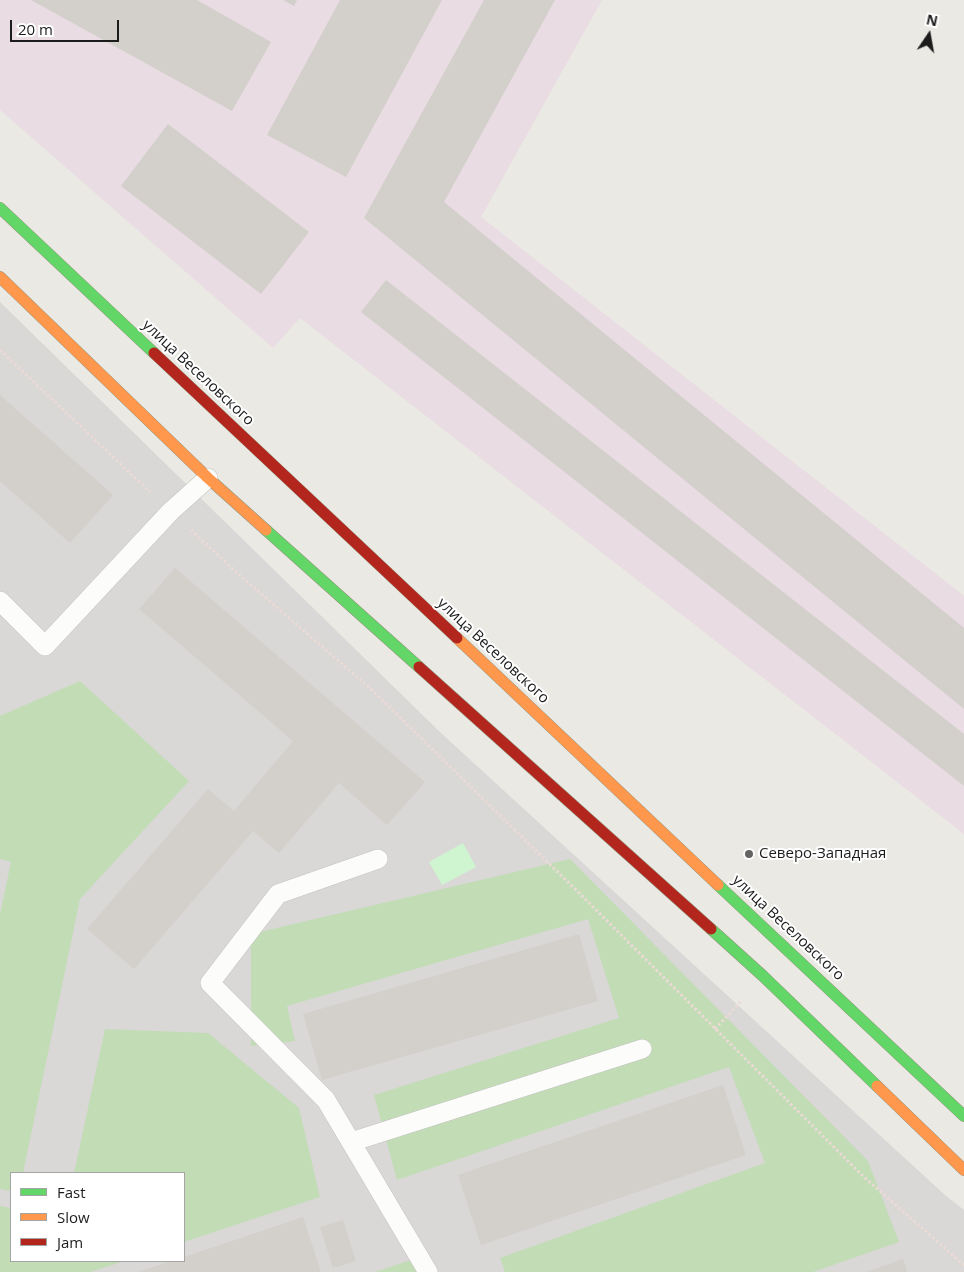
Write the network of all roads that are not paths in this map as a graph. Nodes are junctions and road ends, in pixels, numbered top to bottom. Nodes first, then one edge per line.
1 (0, 208) edge
2 (0, 277) edge
3 (208, 478) junction
4 (0, 601) edge
5 (378, 859) dead end
6 (642, 1049) dead end
7 (964, 1116) edge
8 (351, 1142) junction
9 (964, 1170) edge
10 (428, 1272) edge

1 - 7 main road, улица Веселовского
2 - 3 main road
3 - 4 lane
3 - 9 main road
5 - 8 lane
6 - 8 lane
8 - 10 lane

